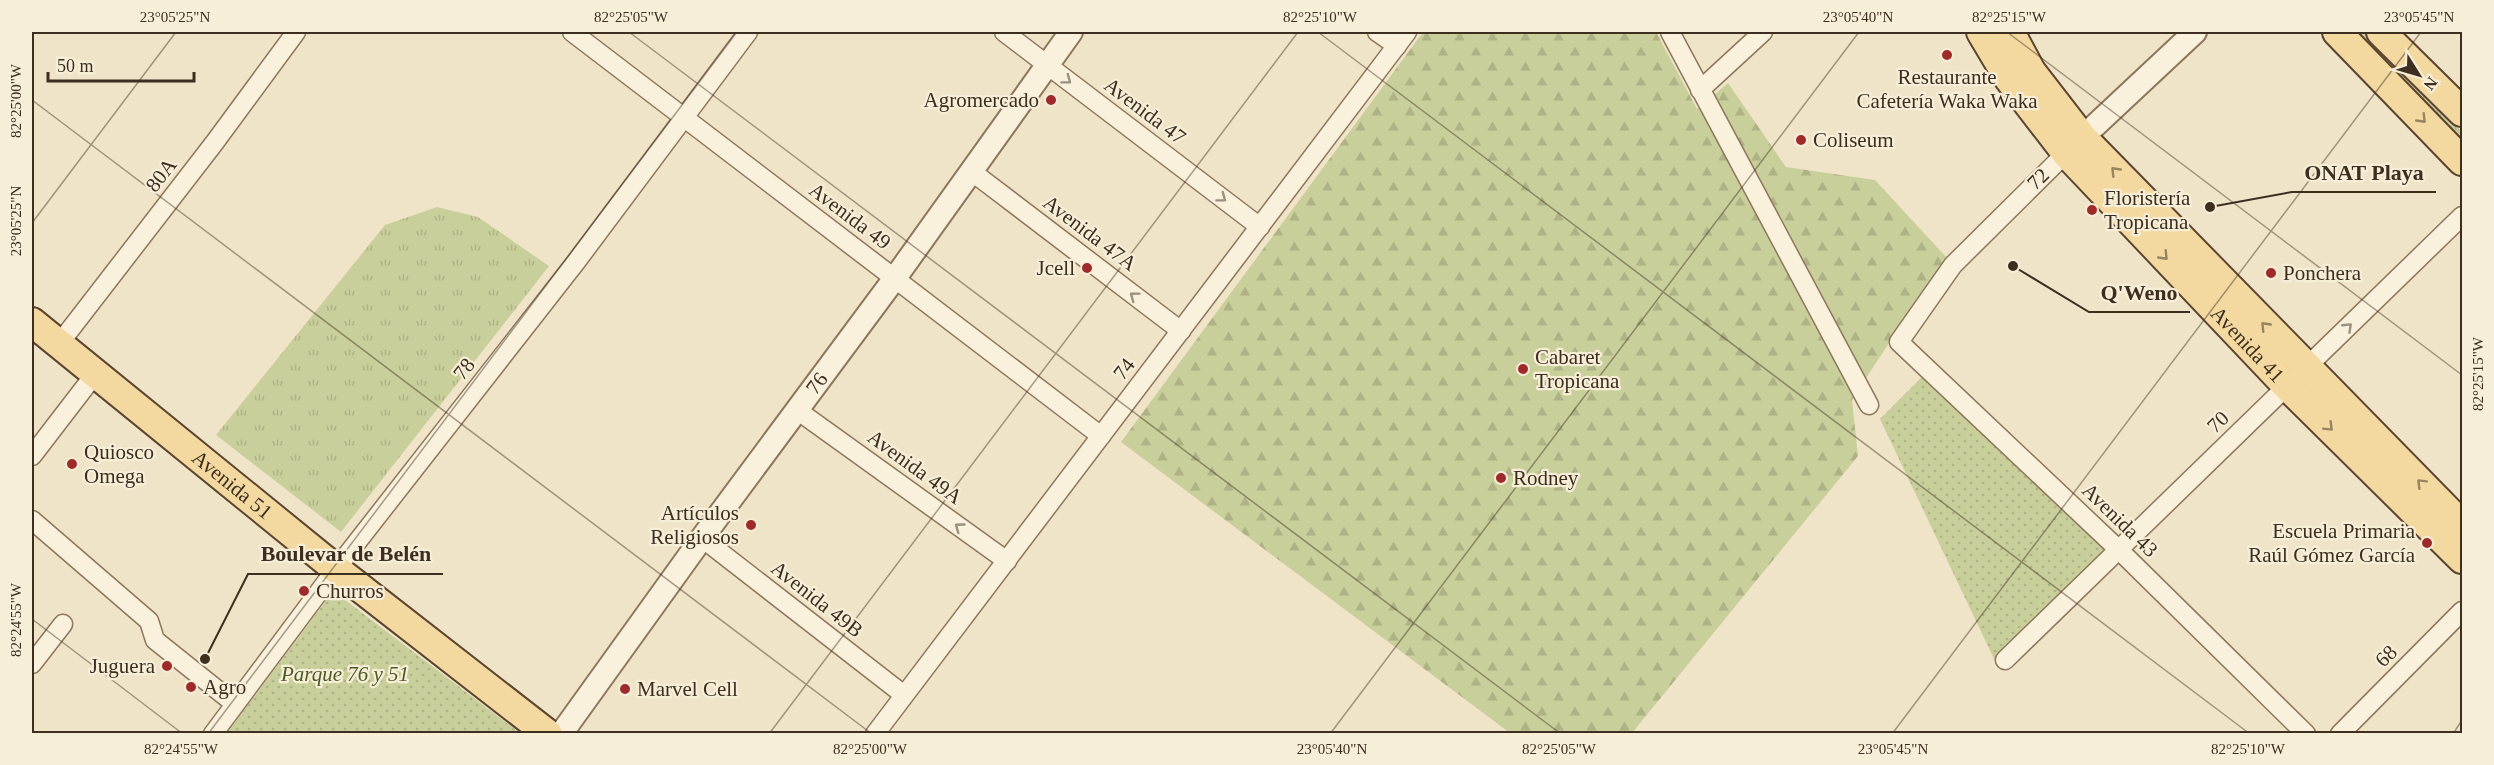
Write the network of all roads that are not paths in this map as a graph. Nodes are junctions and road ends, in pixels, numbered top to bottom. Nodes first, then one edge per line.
1 (296, 32) edge
2 (748, 32) edge
3 (1004, 32) edge
4 (1071, 32) edge
5 (1377, 32) edge
6 (1670, 32) edge
7 (1763, 32) edge
8 (1970, 32) edge
9 (1981, 32) edge
10 (2010, 32) edge
11 (2195, 32) edge
12 (2337, 32) edge
13 (2381, 32) edge
14 (576, 33) edge
15 (1402, 39) edge
16 (1996, 57) junction
17 (1047, 64) junction
18 (1700, 90) junction
19 (2463, 112) edge
20 (684, 117) junction
21 (2074, 145) junction
22 (2463, 161) edge
23 (971, 171) junction
24 (2463, 216) edge
25 (1260, 227) junction
26 (895, 278) junction
27 (32, 322) edge
28 (1181, 331) junction
29 (1899, 342) joint
30 (58, 344) junction
31 (95, 374) junction
32 (2297, 377) junction
33 (1869, 405) dead end
34 (797, 410) junction
35 (1101, 436) junction
36 (32, 456) edge
37 (32, 520) edge
38 (2463, 525) edge
39 (702, 538) junction
40 (2118, 549) junction
41 (2463, 560) edge
42 (1007, 561) junction
43 (336, 570) junction
44 (2463, 611) edge
45 (63, 624) dead end
46 (2004, 660) dead end
47 (32, 664) edge
48 (904, 695) junction
49 (235, 704) junction
50 (213, 734) edge
51 (548, 734) edge
52 (561, 734) edge
53 (875, 734) edge
54 (2306, 734) edge
55 (2340, 734) edge

1 - 30 street, 80A
2 - 20 street, 78
3 - 17 street, Avenida 47
4 - 17 street, 76
5 - 15 street
6 - 18 street
7 - 18 street
8 - 16 street
9 - 16 main road, Avenida 41
10 - 21 main road, Avenida 41
11 - 21 street, 72
12 -> 22 main road
13 - 19 main road
14 - 20 street, Avenida 49
15 - 25 street, 74
16 - 21 main road, Avenida 41
17 - 23 street, 76
17 -> 25 street, Avenida 47
18 - 33 street
20 - 26 street, Avenida 49
20 - 43 street, 78
21 - 29 street, 72
21 - 32 main road, Avenida 41
23 - 26 street, 76
28 -> 23 street, Avenida 47A
32 -> 24 street, 70
25 - 28 street, 74
26 - 34 street, 76
26 - 35 street, Avenida 49
27 - 30 main road, Avenida 51
28 - 35 street, 74
29 - 40 street, Avenida 43
30 - 31 main road, Avenida 51
31 - 36 street
31 - 43 main road, Avenida 51
38 -> 32 main road, Avenida 41
32 - 40 street, 70
32 -> 41 main road, Avenida 41
34 - 39 street, 76
42 -> 34 street, Avenida 49A
35 - 42 street, 74
37 - 49 street
39 - 48 street, Avenida 49B
39 - 52 street, 76
40 - 46 street, 70
40 - 54 street, Avenida 43
42 - 48 street, 74
43 - 49 street, 78
43 - 51 main road, Avenida 51
44 - 55 street, 68
45 - 47 street
48 - 53 street, 74
49 - 50 street, 78

